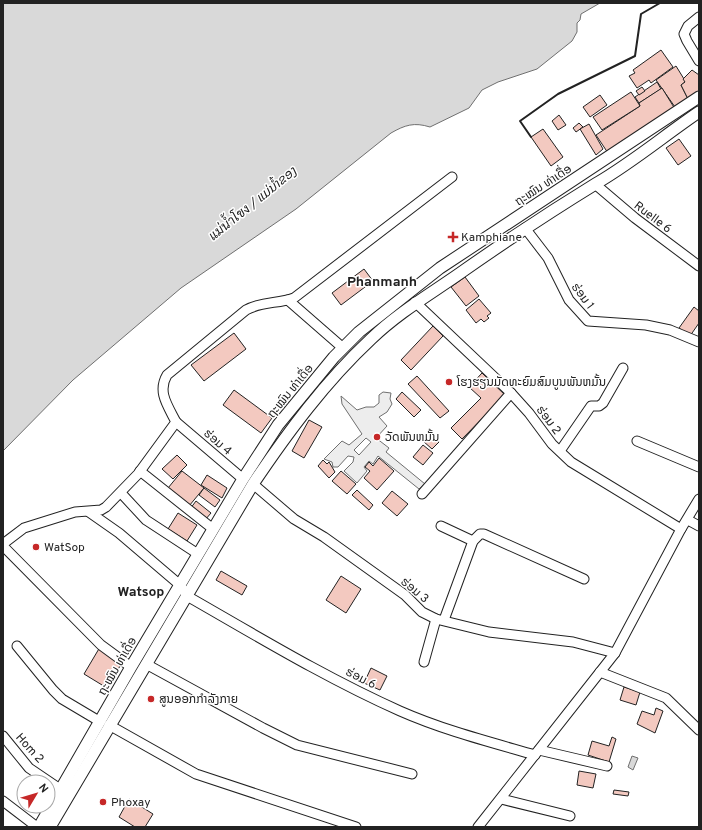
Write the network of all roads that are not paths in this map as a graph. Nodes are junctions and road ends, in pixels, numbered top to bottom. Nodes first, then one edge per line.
1 (699, 17) edge
2 (699, 61) edge
3 (699, 98) edge
4 (699, 112) edge
5 (589, 170) junction
6 (452, 177) dead end
7 (596, 184) junction
8 (525, 228) junction
9 (699, 265) edge
10 (288, 300) junction
11 (415, 302) junction
12 (699, 342) edge
13 (343, 348) junction
14 (623, 368) dead end
15 (511, 393) junction
16 (176, 422) junction
17 (637, 442) dead end
18 (560, 451) junction
19 (699, 467) edge
20 (140, 471) junction
21 (248, 482) junction
22 (120, 493) junction
23 (422, 494) dead end
24 (699, 499) edge
25 (89, 512) junction
26 (688, 520) junction
27 (441, 526) dead end
28 (699, 526) edge
29 (213, 529) junction
30 (681, 529) junction
31 (473, 541) junction
32 (3, 545) edge
33 (198, 554) junction
34 (584, 579) dead end
35 (180, 585) junction
36 (187, 596) junction
37 (440, 619) junction
38 (16, 646) dead end
39 (615, 653) junction
40 (424, 662) dead end
41 (146, 664) junction
42 (131, 667) junction
43 (600, 672) junction
44 (104, 723) junction
45 (699, 730) edge
46 (3, 736) edge
47 (537, 752) junction
48 (607, 766) dead end
49 (412, 774) dead end
50 (60, 789) junction
51 (501, 799) junction
52 (3, 801) edge
53 (570, 816) dead end
54 (46, 825) edge
55 (356, 827) edge
56 (478, 827) edge

1 - 2 street
3 - 5 main road, ຖະໝົນ ທ່າເດື່ອ
4 - 7 main road, ຖະໝົນ ທ່າເດື່ອ
5 - 7 main road
5 - 13 main road, ຖະໝົນ ທ່າເດື່ອ
6 - 10 street
7 - 8 main road, ຖະໝົນ ທ່າເດື່ອ
7 - 9 street, Ruelle 6
8 - 11 main road, ຖະໝົນ ທ່າເດື່ອ
8 - 12 street, ຮ່ອມ 1
10 - 13 street
10 - 16 street
11 - 15 street, ຮ່ອມ 2
11 - 21 main road, ຖະໝົນ ທ່າເດື່ອ
13 - 21 main road, ຖະໝົນ ທ່າເດື່ອ
14 - 18 street
15 - 18 street, ຮ່ອມ 2
15 - 23 street
16 - 20 street
16 - 21 street, ຮ່ອມ 4
17 - 19 street
18 - 30 street, ຮ່ອມ 2
20 - 22 street
20 - 29 street
21 - 29 main road, ຖະໝົນ ທ່າເດື່ອ
21 - 36 main road, ຖະໝົນ ທ່າເດື່ອ
21 - 37 street, ຮ່ອມ 3
22 - 25 street
22 - 33 street
24 - 26 street
25 - 32 street
25 - 35 street
26 - 28 street
26 - 30 street
27 - 31 street
29 - 33 main road, ຖະໝົນ ທ່າເດື່ອ
30 - 39 street
31 - 34 street
31 - 37 street
32 - 42 street
33 - 35 main road, ຖະໝົນ ທ່າເດື່ອ
35 - 36 street
35 - 42 main road, ຖະໝົນ ທ່າເດື່ອ
36 - 41 main road, ຖະໝົນ ທ່າເດື່ອ
36 - 47 street, ຮ່ອມ 6
37 - 39 street, ຮ່ອມ 3
37 - 40 street
38 - 44 street
39 - 43 street
41 - 44 main road, ຖະໝົນ ທ່າເດື່ອ
41 - 49 street
42 - 44 main road, ຖະໝົນ ທ່າເດື່ອ
43 - 45 street
43 - 47 street
44 - 50 main road, ຖະໝົນ ທ່າເດື່ອ
44 - 54 main road, ຖະໝົນ ທ່າເດື່ອ
44 - 55 street
46 - 50 street, Hom 2
47 - 48 street, ຮ່ອມ 6
47 - 51 street
50 - 54 main road, ຖະໝົນ ທ່າເດື່ອ
51 - 53 street
51 - 56 street
52 - 54 street

